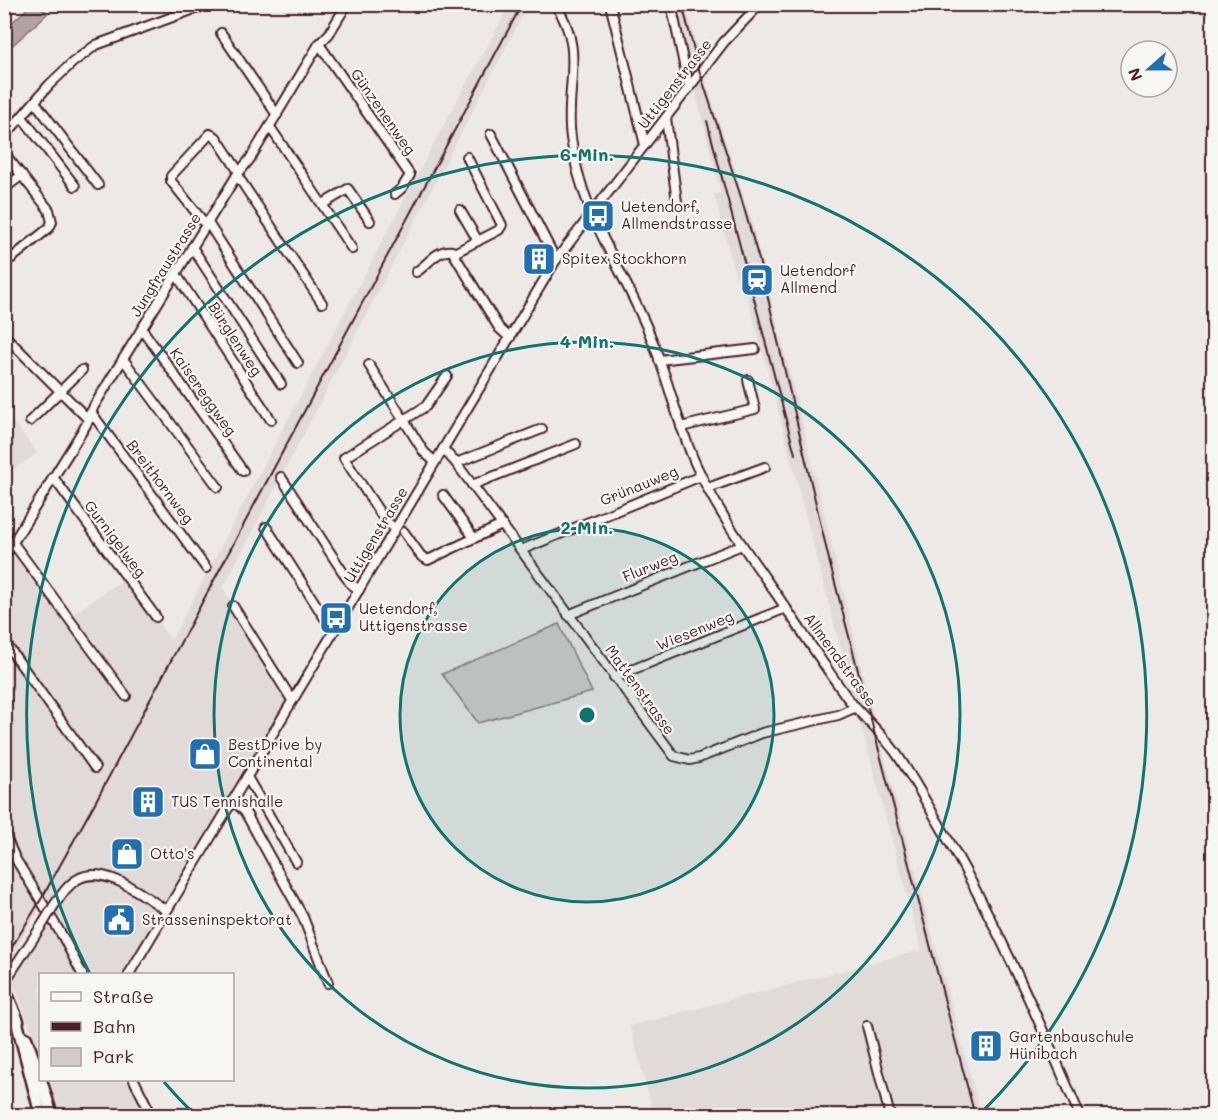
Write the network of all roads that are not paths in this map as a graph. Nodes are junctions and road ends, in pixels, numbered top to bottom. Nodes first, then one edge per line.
1 (208, 4) edge
2 (347, 4) edge
3 (555, 4) edge
4 (610, 4) edge
5 (671, 4) edge
6 (760, 4) edge
7 (221, 33) dead end
8 (319, 44) junction
9 (689, 88) junction
10 (35, 102) junction
11 (277, 115) junction
12 (22, 117) junction
13 (666, 118) junction
14 (270, 127) junction
15 (491, 134) dead end
16 (4, 137) edge
17 (645, 145) junction
18 (4, 153) edge
19 (468, 157) dead end
20 (238, 174) junction
21 (22, 175) junction
22 (98, 184) dead end
23 (75, 186) dead end
24 (5, 188) edge
25 (395, 194) dead end
26 (677, 202) dead end
27 (322, 204) junction
28 (460, 210) dead end
29 (591, 214) junction
30 (370, 221) dead end
31 (207, 224) junction
32 (477, 241) junction
33 (192, 247) junction
34 (352, 249) dead end
35 (454, 254) junction
36 (4, 259) edge
37 (556, 260) junction
38 (416, 272) dead end
39 (176, 274) junction
40 (322, 303) dead end
41 (142, 329) junction
42 (4, 335) edge
43 (510, 338) junction
44 (755, 349) dead end
45 (123, 359) junction
46 (659, 360) junction
47 (298, 363) dead end
48 (369, 365) dead end
49 (82, 370) dead end
50 (447, 376) dead end
51 (748, 380) dead end
52 (281, 384) dead end
53 (60, 391) junction
54 (90, 416) junction
55 (271, 420) dead end
56 (404, 420) junction
57 (30, 421) dead end
58 (681, 427) junction
59 (542, 429) dead end
60 (576, 444) dead end
61 (443, 449) junction
62 (435, 462) junction
63 (456, 463) junction
64 (765, 467) dead end
65 (243, 471) dead end
66 (701, 476) junction
67 (53, 477) junction
68 (281, 477) dead end
69 (472, 485) junction
70 (218, 488) dead end
71 (708, 488) junction
72 (443, 495) dead end
73 (502, 525) junction
74 (266, 526) dead end
75 (395, 529) junction
76 (404, 532) dead end
77 (474, 538) junction
78 (13, 543) junction
79 (742, 545) junction
80 (521, 550) junction
81 (4, 556) edge
82 (206, 568) dead end
83 (359, 590) junction
84 (233, 606) dead end
85 (786, 608) junction
86 (568, 615) junction
87 (156, 616) dead end
88 (335, 629) junction
89 (4, 641) edge
90 (614, 677) junction
91 (126, 696) dead end
92 (292, 700) junction
93 (855, 707) junction
94 (96, 768) dead end
95 (247, 777) junction
96 (233, 800) junction
97 (4, 833) edge
98 (296, 862) dead end
99 (166, 910) junction
100 (81, 973) edge
101 (130, 973) edge
102 (328, 983) dead end
103 (5, 988) edge
104 (15, 1015) junction
105 (867, 1026) dead end
106 (39, 1072) edge
107 (42, 1081) edge
108 (134, 1081) edge
109 (42, 1116) edge
110 (52, 1116) edge
111 (152, 1116) edge
112 (890, 1116) edge
113 (1080, 1116) edge

1 - 10 street
2 - 8 street, Jungfraustrasse
3 - 29 street, Allmendstrasse
4 - 17 street
5 - 9 street
6 - 9 street, Uttigenstrasse
7 - 11 street
8 - 11 street, Jungfraustrasse
8 - 25 street, Günzenenweg
9 - 13 street, Uttigenstrasse
10 - 12 street
10 - 22 street
11 - 14 street, Jungfraustrasse
12 - 16 street
12 - 23 street
13 - 17 street, Uttigenstrasse
13 - 26 street
14 - 20 street, Jungfraustrasse
14 - 27 street
15 - 37 street
17 - 29 street, Uttigenstrasse
18 - 21 street
19 - 32 street
20 - 31 street, Jungfraustrasse
20 - 31 street
20 - 40 street
21 - 24 street
21 - 36 street
27 - 30 street
27 - 34 street
28 - 32 street
29 - 37 street, Uttigenstrasse
29 - 46 street, Allmendstrasse
31 - 33 street, Jungfraustrasse
31 - 47 street
32 - 35 street
33 - 39 street, Jungfraustrasse
33 - 52 street
35 - 38 street
35 - 43 street
37 - 43 street, Uttigenstrasse
39 - 41 street, Jungfraustrasse
39 - 55 street, Bürglenweg
41 - 45 street, Jungfraustrasse
41 - 65 street, Kaisereggweg
42 - 53 street, Breithornweg
43 - 61 street, Uttigenstrasse
44 - 46 street
45 - 54 street, Jungfraustrasse
45 - 70 street
46 - 58 street, Allmendstrasse
48 - 56 street
49 - 53 street
50 - 56 street
51 - 58 street
53 - 54 street, Breithornweg
53 - 57 street
54 - 67 street, Jungfraustrasse
54 - 82 street, Breithornweg
56 - 62 street
56 - 75 street
58 - 66 street, Allmendstrasse
59 - 63 street
60 - 69 street
61 - 62 street, Uttigenstrasse
61 - 63 street, Mattenstrasse
62 - 75 street, Uttigenstrasse
63 - 69 street, Mattenstrasse
64 - 71 street
66 - 71 street, Allmendstrasse
66 - 80 street, Grünauweg
67 - 78 street, Jungfraustrasse
67 - 87 street, Gurnigelweg
68 - 83 street
69 - 73 street, Mattenstrasse
71 - 79 street, Allmendstrasse
72 - 77 street
73 - 77 street
73 - 80 street, Mattenstrasse
74 - 88 street
75 - 83 street, Uttigenstrasse
76 - 77 street
78 - 81 street, Jungfraustrasse
78 - 91 street
79 - 85 street, Allmendstrasse
79 - 86 street, Flurweg
80 - 86 street, Mattenstrasse
83 - 88 street, Uttigenstrasse
84 - 92 street
85 - 90 street, Wiesenweg
85 - 93 street, Allmendstrasse
86 - 90 street, Mattenstrasse
88 - 92 street, Uttigenstrasse
89 - 94 street
90 - 93 street, Mattenstrasse
92 - 95 street, Uttigenstrasse
93 - 113 street, Allmendstrasse
95 - 96 street, Uttigenstrasse
95 - 98 street
96 - 99 street, Uttigenstrasse
96 - 102 street
97 - 100 street
99 - 101 street, Uttigenstrasse
99 - 103 street, bridge
103 - 104 main road
104 - 106 main road
104 - 109 main road
105 - 112 street
107 - 110 main road
108 - 111 street

